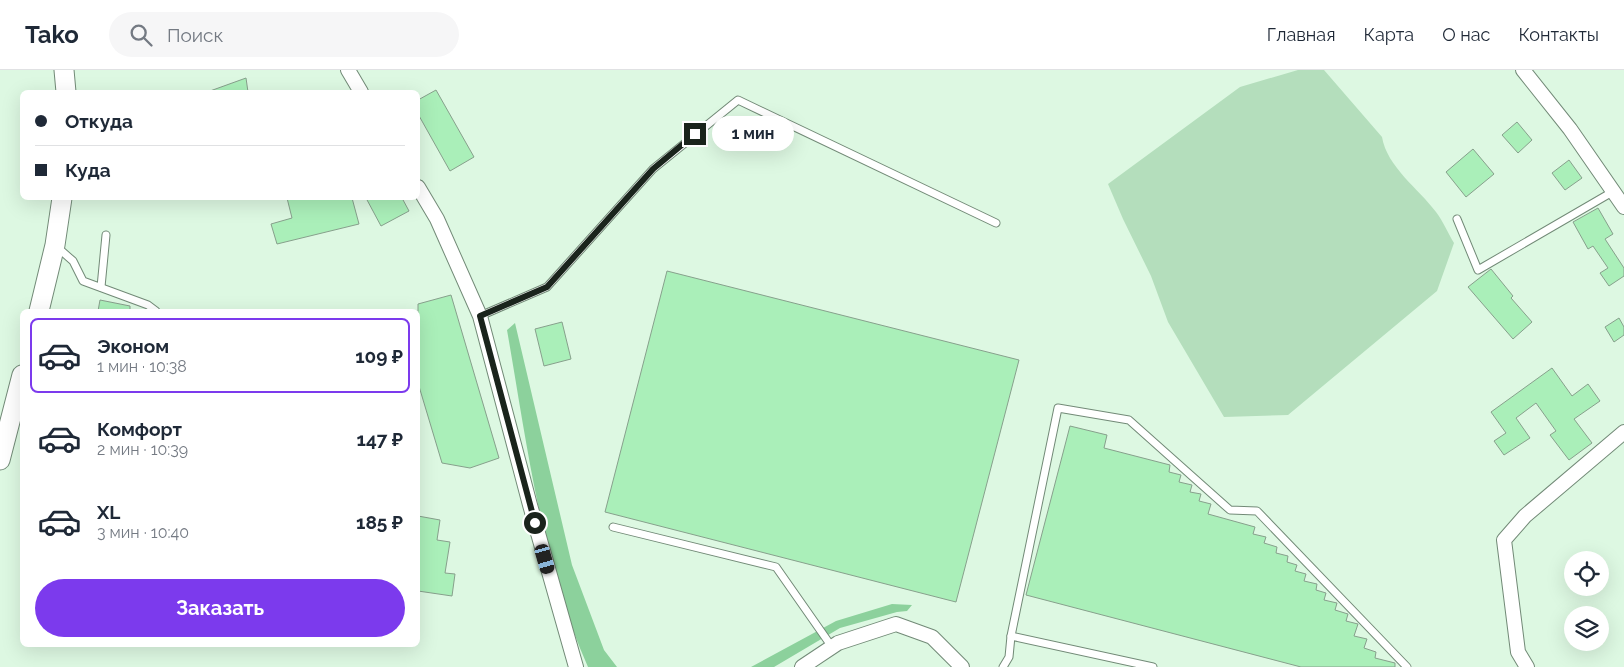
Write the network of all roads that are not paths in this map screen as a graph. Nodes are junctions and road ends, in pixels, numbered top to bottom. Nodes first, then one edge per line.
1 (64, 70) edge
2 (348, 70) edge
3 (1524, 70) edge
4 (66, 90) edge
5 (359, 90) edge
6 (420, 190) edge
7 (1614, 191) junction
8 (62, 200) edge
9 (1624, 207) edge
10 (1457, 220) dead end
11 (996, 223) dead end
12 (106, 235) dead end
13 (55, 245) junction
14 (100, 287) junction
15 (39, 309) edge
16 (153, 309) edge
17 (480, 316) junction
18 (20, 383) edge
19 (1624, 432) edge
20 (0, 460) edge
21 (612, 527) dead end
22 (1011, 636) junction
23 (832, 646) junction
24 (576, 667) edge
25 (802, 667) edge
26 (962, 667) edge
27 (1003, 667) edge
28 (1153, 667) edge
29 (1407, 667) edge
30 (1527, 667) edge

1 - 4 main road
2 - 5 street
3 - 7 street
6 - 17 street
7 - 9 street
7 - 10 lane
8 - 13 main road
11 - 17 lane
12 - 14 lane
13 - 14 lane
13 - 15 main road
14 - 16 lane
17 - 24 street
18 - 20 main road
19 - 30 street
21 - 23 lane
22 - 27 lane
22 - 28 lane
22 - 29 lane
23 - 25 street
23 - 26 street

